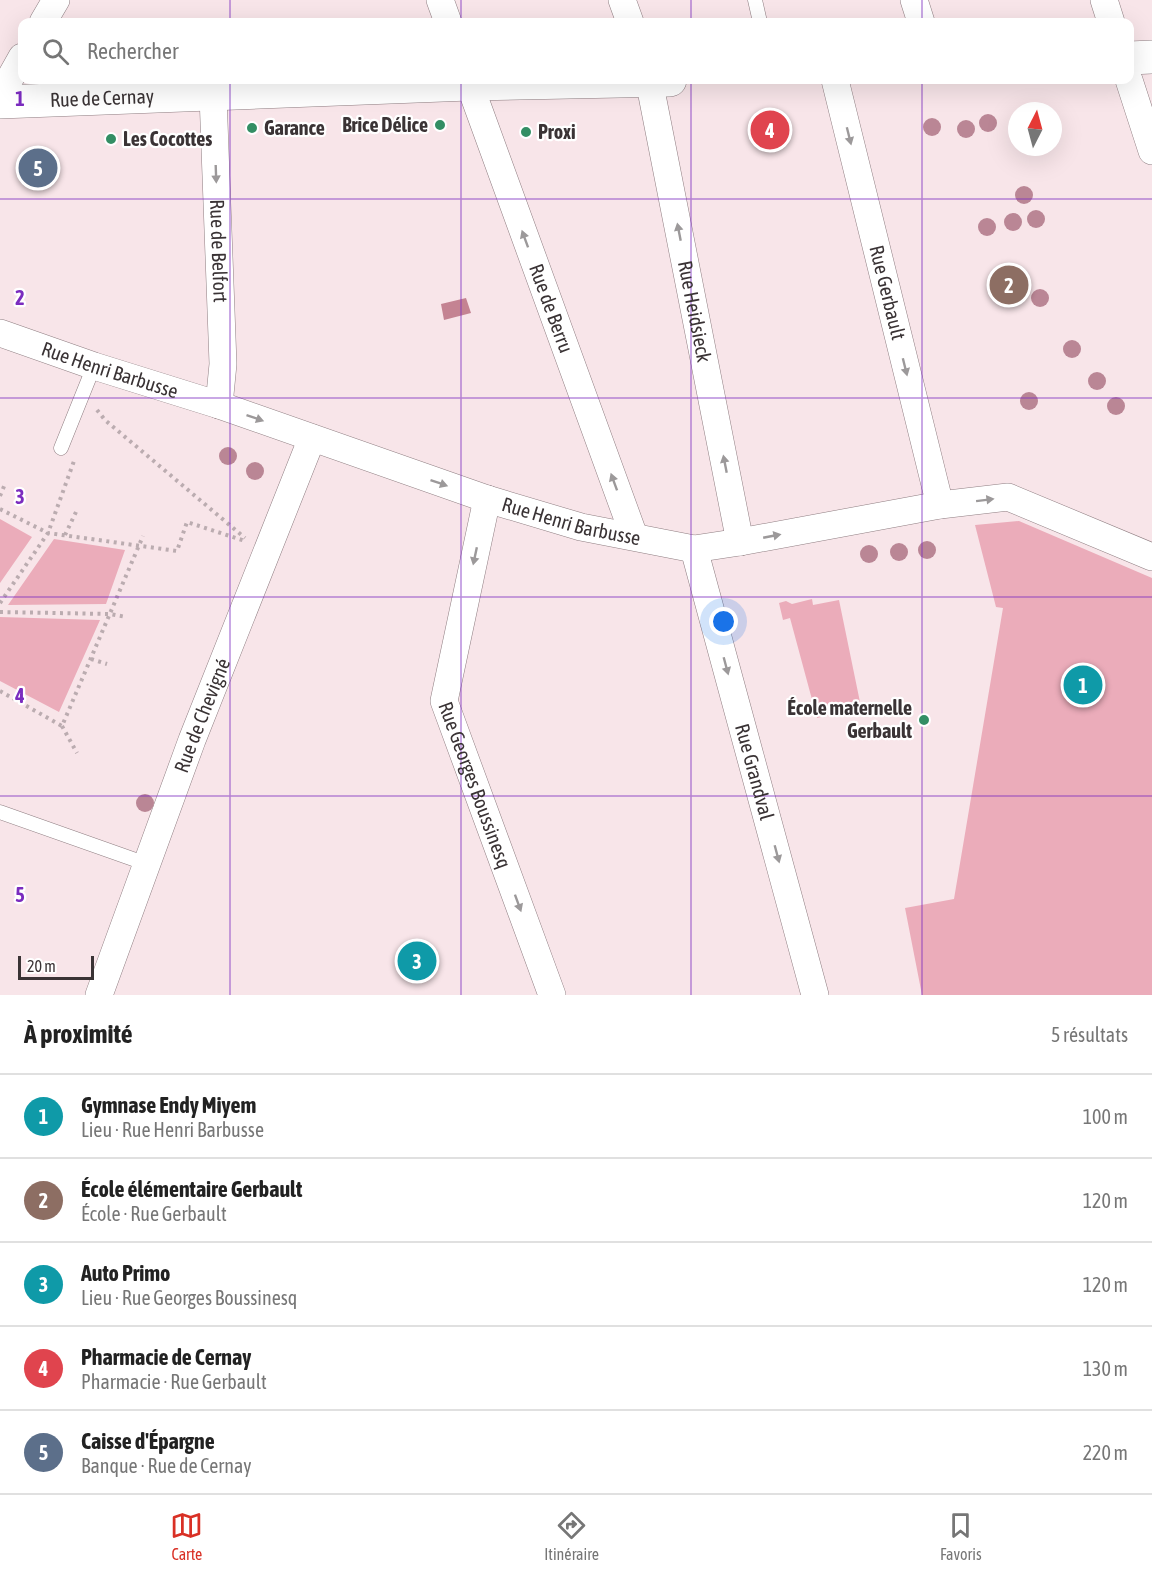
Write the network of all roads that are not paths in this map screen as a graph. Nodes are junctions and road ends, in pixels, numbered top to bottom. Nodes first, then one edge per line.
1 (440, 0) edge
2 (622, 0) edge
3 (755, 0) edge
4 (914, 0) edge
5 (1104, 0) edge
6 (447, 18) edge
7 (629, 18) edge
8 (759, 18) edge
9 (920, 18) edge
10 (1110, 18) edge
11 (1152, 57) edge
12 (1134, 58) edge
13 (18, 64) edge
14 (429, 84) edge
15 (469, 84) edge
16 (650, 84) edge
17 (836, 84) edge
18 (1130, 84) edge
19 (213, 95) junction
20 (0, 96) edge
21 (0, 102) edge
22 (1152, 151) edge
23 (0, 333) edge
24 (93, 366) junction
25 (219, 405) junction
26 (312, 438) junction
27 (61, 448) dead end
28 (487, 499) junction
29 (940, 505) junction
30 (634, 536) junction
31 (740, 542) junction
32 (694, 549) junction
33 (1152, 558) edge
34 (0, 812) edge
35 (147, 864) junction
36 (99, 995) edge
37 (552, 995) edge
38 (815, 995) edge

1 - 6 street
2 - 7 street
3 - 8 lane
4 - 9 street
5 - 10 street
11 - 12 main road
13 - 20 street
14 - 19 main road, Rue de Cernay
30 -> 15 street, Rue de Berru
31 -> 16 street, Rue Heidsieck
17 -> 29 street, Rue Gerbault
18 - 22 street
19 - 21 main road, Rue de Cernay
19 -> 25 street, Rue de Belfort
23 - 24 street, Rue Henri Barbusse
24 - 25 street, Rue Henri Barbusse
24 - 27 lane
25 -> 26 street, Rue Henri Barbusse
26 -> 28 street, Rue Henri Barbusse
26 - 35 street, Rue de Chevigné
28 - 30 street, Rue Henri Barbusse
28 -> 37 street, Rue Georges Boussinesq
31 -> 29 street, Rue Henri Barbusse
29 -> 33 street, Rue Henri Barbusse
30 - 32 street, Rue Henri Barbusse
31 - 32 street, Rue Henri Barbusse
32 -> 38 street, Rue Grandval
34 - 35 lane
35 - 36 street, Rue de Chevigné

